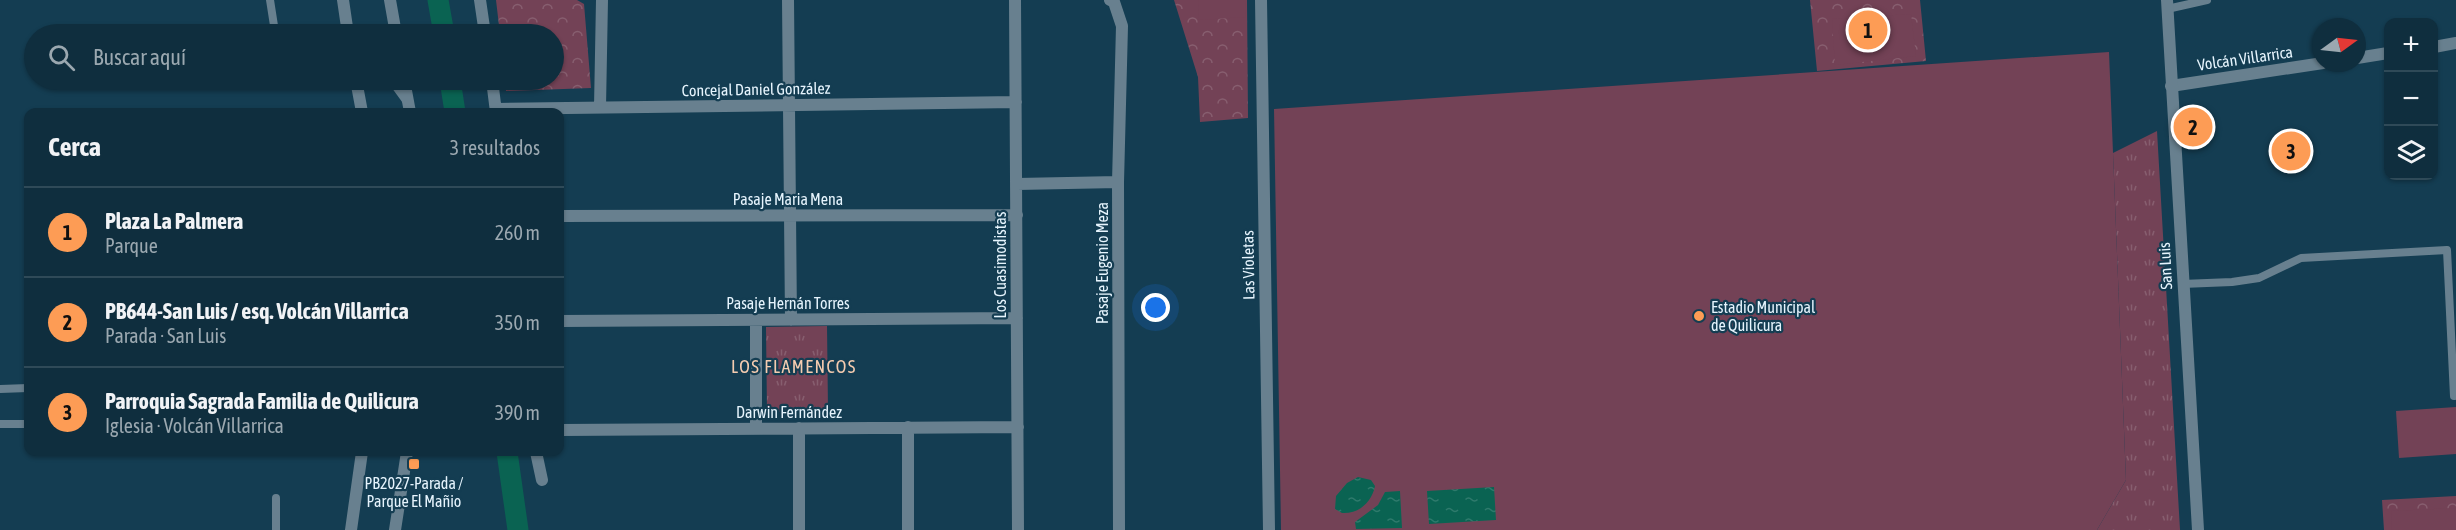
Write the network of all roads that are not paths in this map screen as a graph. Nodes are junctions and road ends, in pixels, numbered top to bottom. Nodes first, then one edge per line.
1 (270, 0) edge
2 (343, 0) edge
3 (390, 0) edge
4 (480, 0) edge
5 (602, 0) edge
6 (788, 0) edge
7 (1015, 0) edge
8 (1110, 0) edge
9 (1261, 0) edge
10 (2207, 0) edge
11 (2167, 4) edge
12 (274, 24) edge
13 (347, 24) edge
14 (394, 24) edge
15 (484, 24) edge
16 (2456, 43) edge
17 (2438, 46) edge
18 (2384, 54) edge
19 (2366, 57) edge
20 (2312, 65) edge
21 (2171, 86) junction
22 (358, 90) edge
23 (397, 90) edge
24 (406, 90) edge
25 (493, 90) edge
26 (1016, 102) junction
27 (789, 105) junction
28 (361, 108) edge
29 (408, 108) edge
30 (409, 108) edge
31 (496, 108) edge
32 (600, 108) junction
33 (564, 109) edge
34 (1118, 182) junction
35 (1017, 184) junction
36 (790, 215) junction
37 (1017, 215) junction
38 (564, 216) edge
39 (2182, 284) junction
40 (1017, 318) junction
41 (756, 320) junction
42 (791, 320) junction
43 (564, 321) edge
44 (24, 388) edge
45 (0, 389) edge
46 (2454, 396) dead end
47 (0, 424) edge
48 (24, 424) edge
49 (908, 427) junction
50 (1018, 427) junction
51 (756, 428) junction
52 (799, 428) junction
53 (564, 430) edge
54 (361, 456) edge
55 (406, 456) edge
56 (537, 456) edge
57 (542, 480) dead end
58 (276, 498) dead end
59 (276, 530) edge
60 (351, 530) edge
61 (395, 530) edge
62 (799, 530) edge
63 (908, 530) edge
64 (1018, 530) edge
65 (1119, 530) edge
66 (1269, 530) edge
67 (2198, 530) edge

1 - 12 lane
2 - 13 street
3 - 14 street
4 - 15 street
5 - 32 street
6 - 27 street
7 - 26 street, Los Cuasimodistas
8 - 34 street, Pasaje Eugenio Meza
9 - 66 street, Las Violetas
10 - 11 lane
11 - 21 street, San Luis
16 - 17 street
18 - 19 street
20 - 21 street, Volcán Villarrica
21 - 39 street, San Luis
22 - 28 street
23 - 29 lane
24 - 30 street
25 - 31 street
26 - 27 street, Concejal Daniel González
26 - 35 street, Los Cuasimodistas
27 - 32 street, Concejal Daniel González
27 - 36 street
32 - 33 street, Concejal Daniel González
34 - 35 street
34 - 65 street, Pasaje Eugenio Meza
35 - 37 street, Los Cuasimodistas
36 - 37 street, Pasaje Maria Mena
36 - 38 street, Pasaje Maria Mena
36 - 42 street
37 - 40 street, Los Cuasimodistas
39 - 46 lane
39 - 67 street, San Luis
40 - 42 street, Pasaje Hernán Torres
40 - 50 street, Los Cuasimodistas
41 - 42 street, Pasaje Hernán Torres
41 - 43 street, Pasaje Hernán Torres
41 - 51 street
44 - 45 lane
47 - 48 lane
49 - 50 street, Darwin Fernández
49 - 52 street, Darwin Fernández
49 - 63 street
50 - 64 street, Los Cuasimodistas
51 - 52 street, Darwin Fernández
51 - 53 street, Darwin Fernández
52 - 62 street
54 - 60 street
55 - 61 street
56 - 57 street
58 - 59 lane

